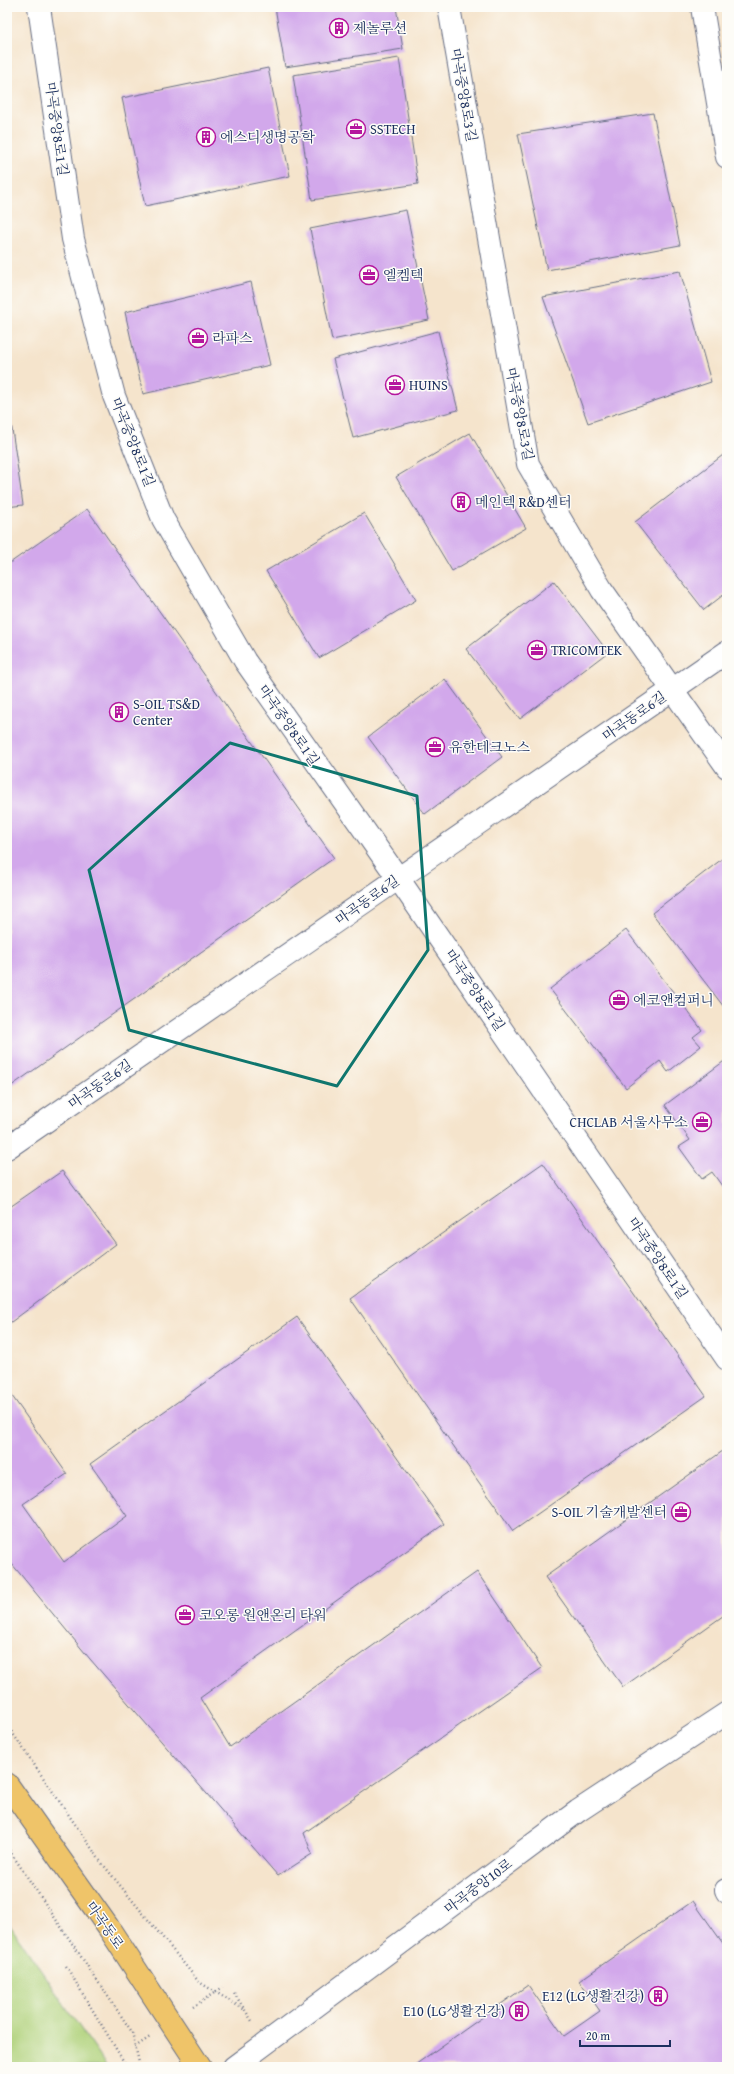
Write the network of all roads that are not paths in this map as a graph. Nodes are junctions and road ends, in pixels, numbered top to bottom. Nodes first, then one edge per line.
1 (39, 7) edge
2 (449, 7) edge
3 (702, 7) edge
4 (727, 157) edge
5 (727, 652) edge
6 (673, 690) junction
7 (727, 767) edge
8 (398, 878) junction
9 (7, 1148) edge
10 (727, 1359) edge
11 (727, 1713) edge
12 (7, 1784) edge
13 (200, 2067) edge
14 (234, 2067) edge

1 - 8 street, 마곡중앙8로1길
2 - 6 street, 마곡중앙8로3길
3 - 4 street
5 - 6 street, 마곡동로6길
6 - 7 street, 마곡중앙8로3길
6 - 8 street, 마곡동로6길
8 - 9 street, 마곡동로6길
8 - 10 street, 마곡중앙8로1길
11 - 14 street, 마곡중앙10로
12 - 13 main road, 마곡동로

